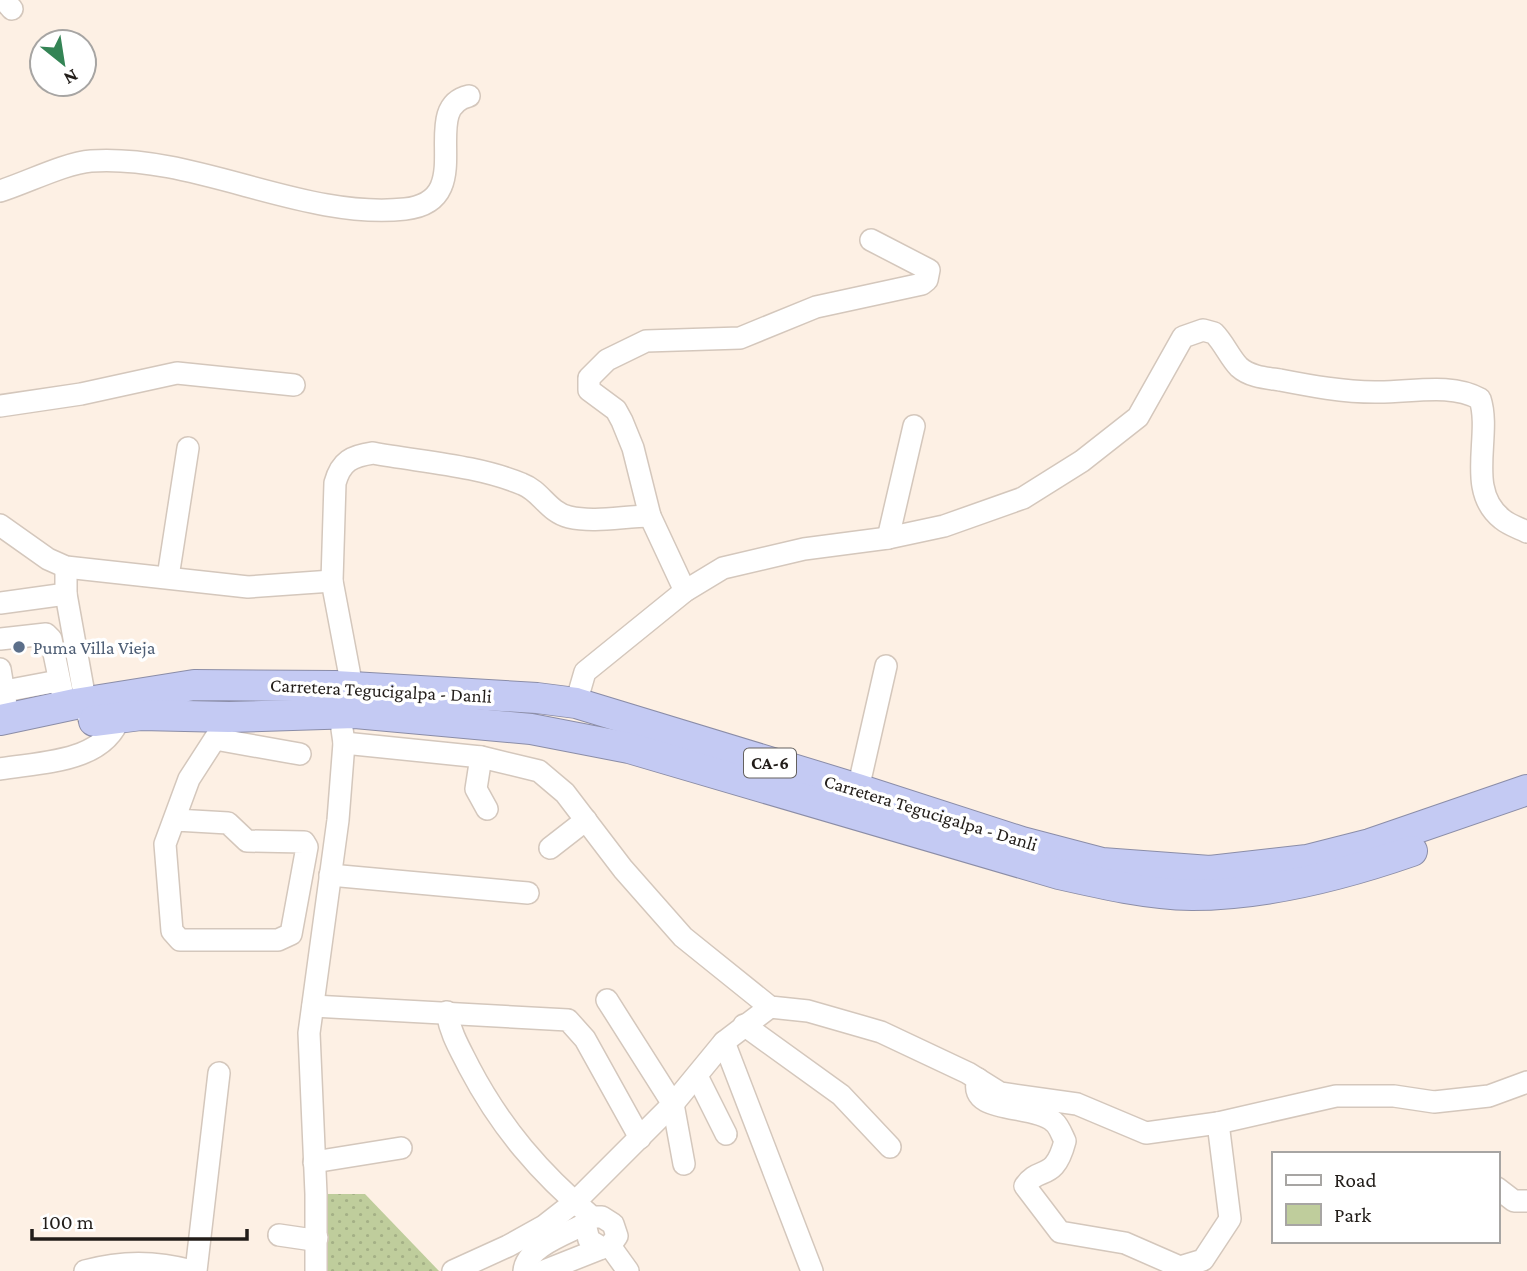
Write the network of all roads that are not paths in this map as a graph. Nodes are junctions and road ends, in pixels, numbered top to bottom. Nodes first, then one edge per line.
1 (469, 96) dead end
2 (0, 191) edge
3 (872, 240) dead end
4 (295, 385) dead end
5 (0, 406) edge
6 (914, 426) dead end
7 (188, 448) dead end
8 (650, 516) junction
9 (0, 525) edge
10 (1527, 531) edge
11 (888, 538) junction
12 (66, 566) junction
13 (168, 577) junction
14 (332, 581) junction
15 (685, 591) junction
16 (66, 594) junction
17 (0, 603) edge
18 (0, 639) edge
19 (886, 666) dead end
20 (0, 669) edge
21 (191, 685) junction
22 (231, 685) junction
23 (537, 698) junction
24 (346, 700) junction
25 (75, 703) junction
26 (576, 703) junction
27 (3, 716) edge
28 (120, 716) junction
29 (188, 716) junction
30 (222, 728) junction
31 (531, 729) junction
32 (570, 737) junction
33 (344, 743) junction
34 (300, 754) dead end
35 (481, 757) junction
36 (0, 769) edge
37 (858, 789) junction
38 (1527, 790) edge
39 (487, 809) dead end
40 (1527, 811) edge
41 (176, 820) junction
42 (586, 820) junction
43 (550, 848) dead end
44 (330, 875) junction
45 (528, 893) dead end
46 (607, 1000) dead end
47 (313, 1006) junction
48 (769, 1007) junction
49 (447, 1012) junction
50 (744, 1025) junction
51 (724, 1042) junction
52 (219, 1073) dead end
53 (697, 1076) junction
54 (978, 1079) junction
55 (1527, 1082) edge
56 (673, 1104) junction
57 (1218, 1123) junction
58 (726, 1134) dead end
59 (640, 1138) junction
60 (890, 1147) dead end
61 (401, 1148) dead end
62 (314, 1162) junction
63 (684, 1164) dead end
64 (1499, 1190) edge
65 (576, 1201) junction
66 (1527, 1201) edge
67 (588, 1220) junction
68 (278, 1235) dead end
69 (317, 1238) junction
70 (606, 1247) junction
71 (94, 1270) edge
72 (194, 1271) edge
73 (316, 1271) edge
74 (453, 1271) edge
75 (524, 1271) edge
76 (544, 1271) edge
77 (628, 1271) edge
78 (812, 1271) edge

1 - 2 street
3 - 8 street
4 - 5 street
6 - 11 street
7 - 13 street
8 - 14 street
8 - 15 street
9 - 12 street
10 - 11 street
11 - 15 street
12 - 13 street
12 - 16 street
13 - 14 street
14 - 24 street
15 - 26 street
16 - 17 street
16 - 25 street
18 - 25 street
19 - 37 street
20 - 27 street
21 - 22 highway, Carretera Tegucigalpa - Danli / CA-6
21 - 25 highway, Carretera Tegucigalpa - Danli / CA-6
21 - 29 highway
22 - 24 highway, Carretera Tegucigalpa - Danli / CA-6
22 - 30 highway
23 - 24 highway, Carretera Tegucigalpa - Danli / CA-6
23 - 26 highway, Carretera Tegucigalpa - Danli / CA-6
23 - 31 highway
24 - 30 highway, Carretera Tegucigalpa - Danli / CA-6
24 - 31 highway, Carretera Tegucigalpa - Danli / CA-6
24 - 33 street
25 - 27 highway, Carretera Tegucigalpa - Danli / CA-6
25 - 28 highway, Carretera Tegucigalpa - Danli / CA-6
26 - 32 highway
26 - 37 highway, Carretera Tegucigalpa - Danli / CA-6
28 - 29 highway, Carretera Tegucigalpa - Danli / CA-6
28 - 36 street
29 - 30 highway, Carretera Tegucigalpa - Danli / CA-6
30 - 34 street
30 - 41 street
31 - 32 highway, Carretera Tegucigalpa - Danli / CA-6
32 - 40 highway, Carretera Tegucigalpa - Danli / CA-6
33 - 35 street
33 - 44 street
35 - 39 street
35 - 42 street
37 - 38 highway, Carretera Tegucigalpa - Danli / CA-6
41 - 41 street
42 - 43 street
42 - 48 street
44 - 45 street
44 - 47 street
46 - 56 street
47 - 49 street
47 - 62 street
48 - 50 street
48 - 54 street
49 - 59 street
49 - 65 street
50 - 51 street
50 - 60 street
51 - 53 street
51 - 78 street
52 - 72 street
53 - 56 street
53 - 58 street
54 - 57 street
54 - 57 street
55 - 57 street
56 - 59 street
56 - 63 street
59 - 65 street
61 - 62 street
62 - 69 street
64 - 66 street
65 - 67 street
65 - 74 street
67 - 70 street
67 - 75 street
68 - 69 street
69 - 73 street
70 - 76 street
70 - 77 street
71 - 72 street

